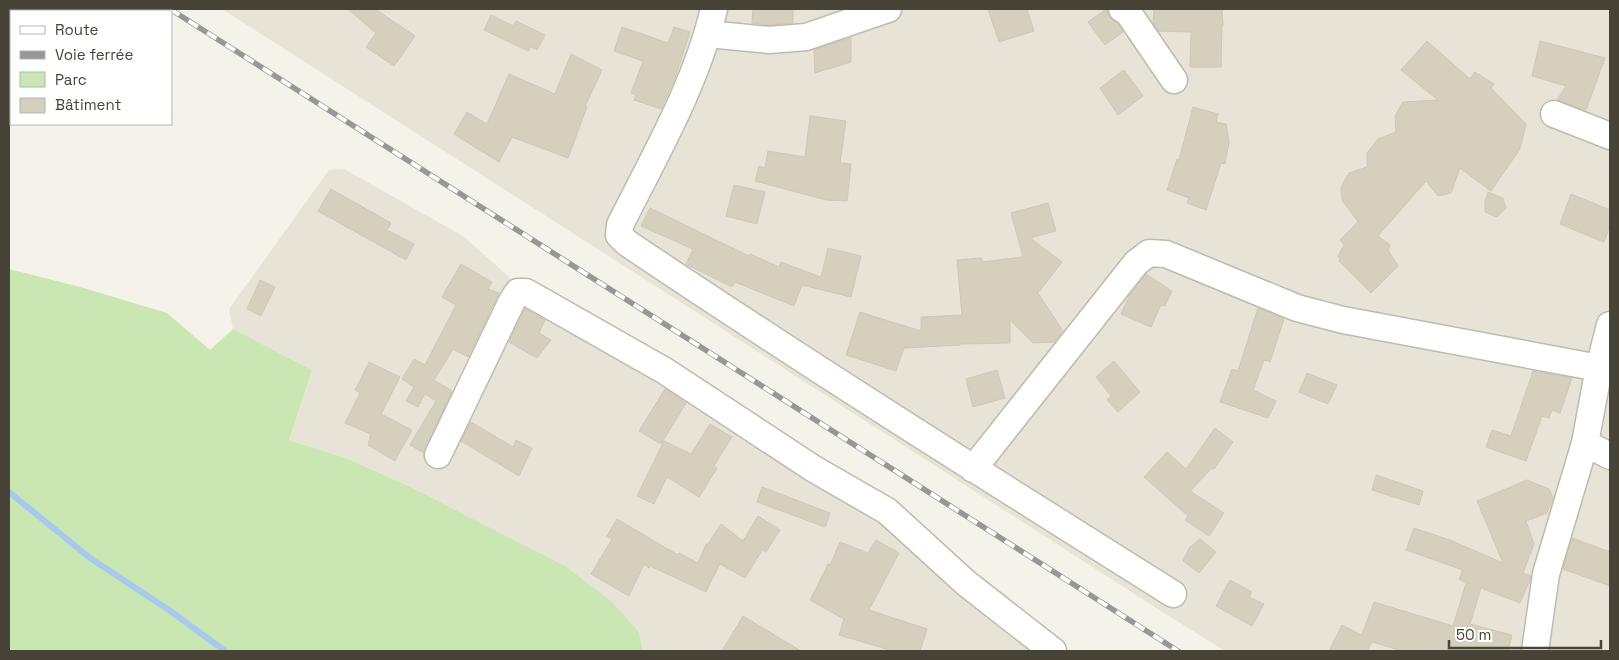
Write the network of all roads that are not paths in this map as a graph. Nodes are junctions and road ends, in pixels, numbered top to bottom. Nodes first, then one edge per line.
1 (714, 9) edge
2 (888, 9) edge
3 (1122, 9) edge
4 (708, 34) junction
5 (1174, 80) dead end
6 (1554, 114) dead end
7 (1610, 136) edge
8 (1610, 324) edge
9 (1599, 368) junction
10 (1585, 442) junction
11 (438, 455) dead end
12 (1610, 456) edge
13 (973, 469) junction
14 (1173, 594) dead end
15 (1053, 651) edge
16 (1535, 651) edge

1 - 4 street
2 - 4 street
3 - 5 street
4 - 13 street
6 - 7 street
8 - 9 street
9 - 10 street
9 - 13 street
10 - 12 street
10 - 16 street
11 - 15 street
13 - 14 street

